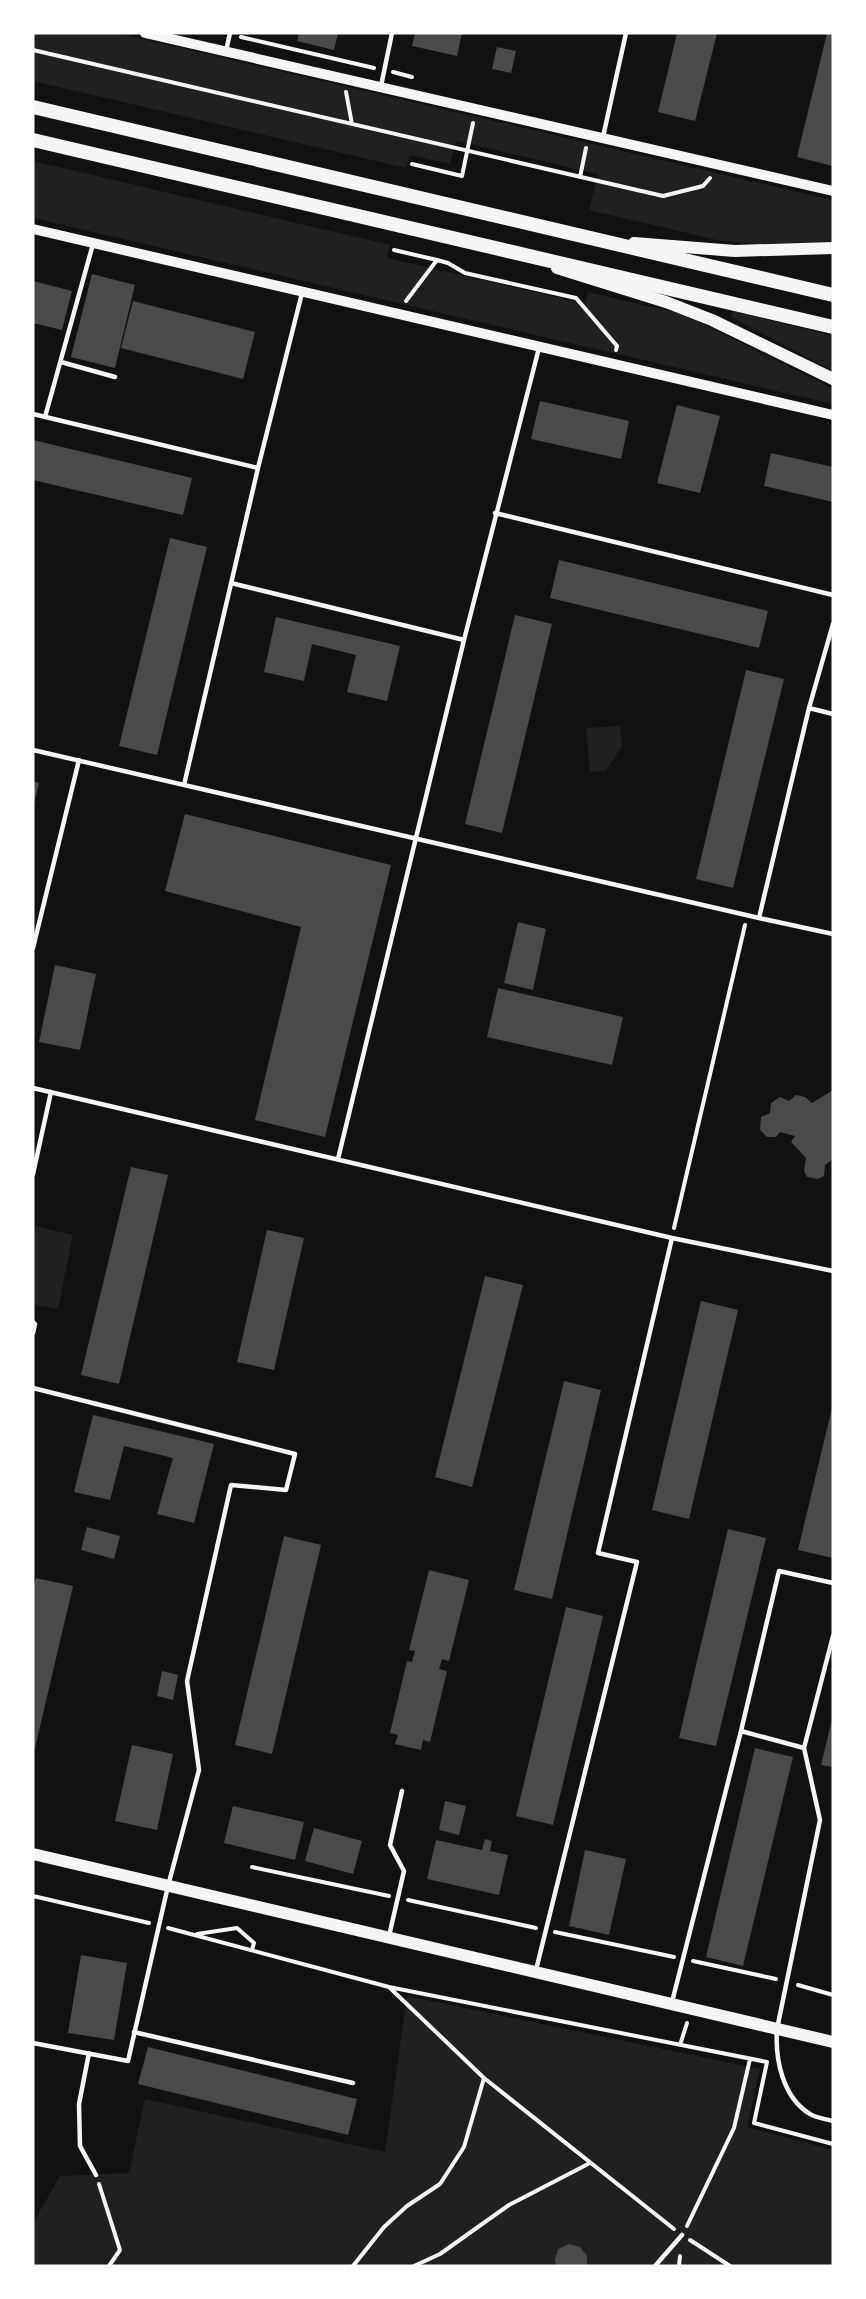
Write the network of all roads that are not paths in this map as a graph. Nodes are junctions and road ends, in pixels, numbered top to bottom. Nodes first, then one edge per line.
1 (145, 33) edge
2 (230, 33) edge
3 (392, 33) edge
4 (626, 33) edge
5 (226, 51) junction
6 (381, 86) junction
7 (33, 107) edge
8 (603, 137) junction
9 (33, 140) edge
10 (833, 191) edge
11 (33, 229) edge
12 (590, 237) junction
13 (93, 244) junction
14 (833, 248) edge
15 (519, 253) junction
16 (302, 293) junction
17 (833, 295) edge
18 (833, 327) edge
19 (539, 347) junction
20 (61, 362) junction
21 (115, 377) dead end
22 (833, 379) edge
23 (33, 414) edge
24 (833, 415) edge
25 (45, 417) junction
26 (258, 468) junction
27 (495, 513) junction
28 (231, 583) junction
29 (833, 595) edge
30 (833, 624) edge
31 (464, 640) junction
32 (809, 708) junction
33 (833, 714) edge
34 (33, 750) edge
35 (79, 760) junction
36 (184, 785) junction
37 (414, 838) junction
38 (759, 918) junction
39 (833, 933) edge
40 (33, 948) edge
41 (33, 1088) edge
42 (51, 1092) junction
43 (338, 1159) junction
44 (33, 1174) edge
45 (672, 1238) junction
46 (833, 1271) edge
47 (33, 1322) edge
48 (33, 1333) edge
49 (33, 1388) edge
50 (833, 1583) edge
51 (833, 1636) edge
52 (741, 1731) junction
53 (804, 1748) junction
54 (402, 1791) dead end
55 (33, 1854) edge
56 (168, 1886) junction
57 (388, 1939) junction
58 (535, 1973) junction
59 (671, 2004) junction
60 (777, 2029) junction
61 (134, 2032) junction
62 (833, 2042) edge
63 (33, 2043) edge
64 (89, 2053) junction
65 (353, 2083) dead end
66 (833, 2121) edge
67 (96, 2175) road end
68 (682, 2235) road end
69 (656, 2266) edge

1 - 5 street
2 - 5 lane
3 - 6 lane
4 - 8 lane
5 - 6 street
6 - 8 street
7 - 12 main road
8 - 10 street
9 - 15 main road
11 - 13 street
12 - 14 main road
12 - 17 main road
13 - 16 street
13 - 20 lane
15 - 18 main road
15 - 22 main road
16 - 19 street
16 - 26 lane
19 - 24 street
19 - 27 lane
20 - 21 lane
20 - 25 lane
23 - 25 lane
25 - 26 lane
26 - 28 lane
27 - 29 lane
27 - 31 lane
28 - 31 lane
28 - 36 lane
30 - 32 lane
31 - 37 lane
32 - 33 lane
32 - 38 lane
34 - 35 lane
35 - 36 lane
35 - 40 lane
36 - 37 lane
37 - 38 lane
37 - 43 lane
38 - 39 lane
41 - 42 lane
42 - 43 lane
42 - 44 lane
43 - 45 lane
45 - 46 lane
45 - 58 lane
47 - 48 lane
49 - 56 lane
50 - 52 lane
51 - 53 lane
52 - 53 lane
52 - 59 lane
53 - 60 lane
54 - 57 lane
55 - 56 main road
56 - 57 main road
56 - 61 lane
57 - 58 main road
58 - 59 main road
59 - 60 main road
60 - 62 main road
60 - 66 lane
61 - 64 lane
61 - 65 lane
63 - 64 lane
64 - 67 lane
68 - 69 lane

